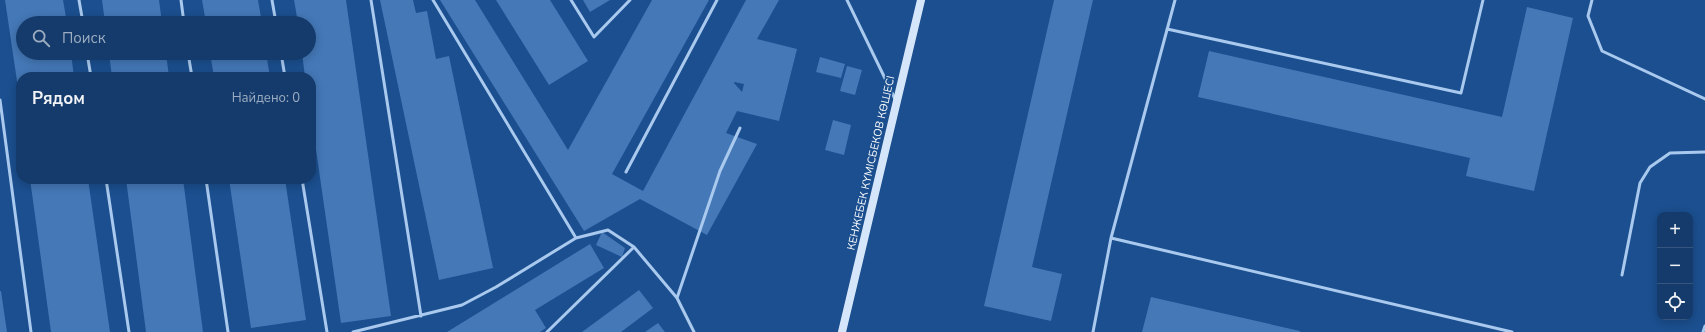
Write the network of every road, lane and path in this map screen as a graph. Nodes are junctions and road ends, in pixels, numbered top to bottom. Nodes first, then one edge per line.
1 (79, 0) edge
2 (181, 0) edge
3 (272, 0) edge
4 (371, 0) edge
5 (433, 0) edge
6 (571, 0) edge
7 (630, 0) edge
8 (717, 0) edge
9 (847, 0) edge
10 (921, 0) edge
11 (1175, 0) edge
12 (1483, 0) edge
13 (1592, 0) edge
14 (82, 16) edge
15 (183, 16) edge
16 (275, 16) edge
17 (1167, 29) junction
18 (88, 60) edge
19 (189, 60) edge
20 (282, 60) edge
21 (90, 72) edge
22 (191, 72) edge
23 (284, 72) edge
24 (0, 100) edge
25 (1705, 100) edge
26 (897, 102) junction
27 (740, 128) dead end
28 (1705, 152) edge
29 (626, 172) dead end
30 (107, 184) edge
31 (207, 184) edge
32 (303, 184) edge
33 (576, 238) junction
34 (1111, 238) junction
35 (634, 247) junction
36 (1622, 275) dead end
37 (677, 298) junction
38 (421, 316) junction
39 (1705, 326) edge
40 (31, 332) edge
41 (129, 332) edge
42 (228, 332) edge
43 (327, 332) edge
44 (353, 332) edge
45 (547, 332) edge
46 (694, 332) edge
47 (842, 332) edge
48 (1093, 332) edge
49 (1512, 332) edge
50 (1703, 332) edge

1 - 14 lane
2 - 15 lane
3 - 16 lane
4 - 38 lane
5 - 33 lane
6 - 7 lane
8 - 29 lane
9 - 26 lane
10 - 26 street, КЕНЖЕБЕК КҮМІСБЕКОВ КӨШЕСІ
11 - 17 lane
12 - 17 lane
13 - 25 lane
17 - 34 lane
18 - 21 lane
19 - 22 lane
20 - 23 lane
24 - 40 lane
26 - 47 street, КЕНЖЕБЕК КҮМІСБЕКОВ КӨШЕСІ
27 - 37 lane
28 - 36 lane
30 - 41 lane
31 - 42 lane
32 - 43 lane
33 - 35 lane
33 - 38 lane
34 - 48 lane
34 - 49 lane
35 - 37 lane
35 - 45 lane
37 - 46 lane
38 - 44 lane
39 - 50 lane

